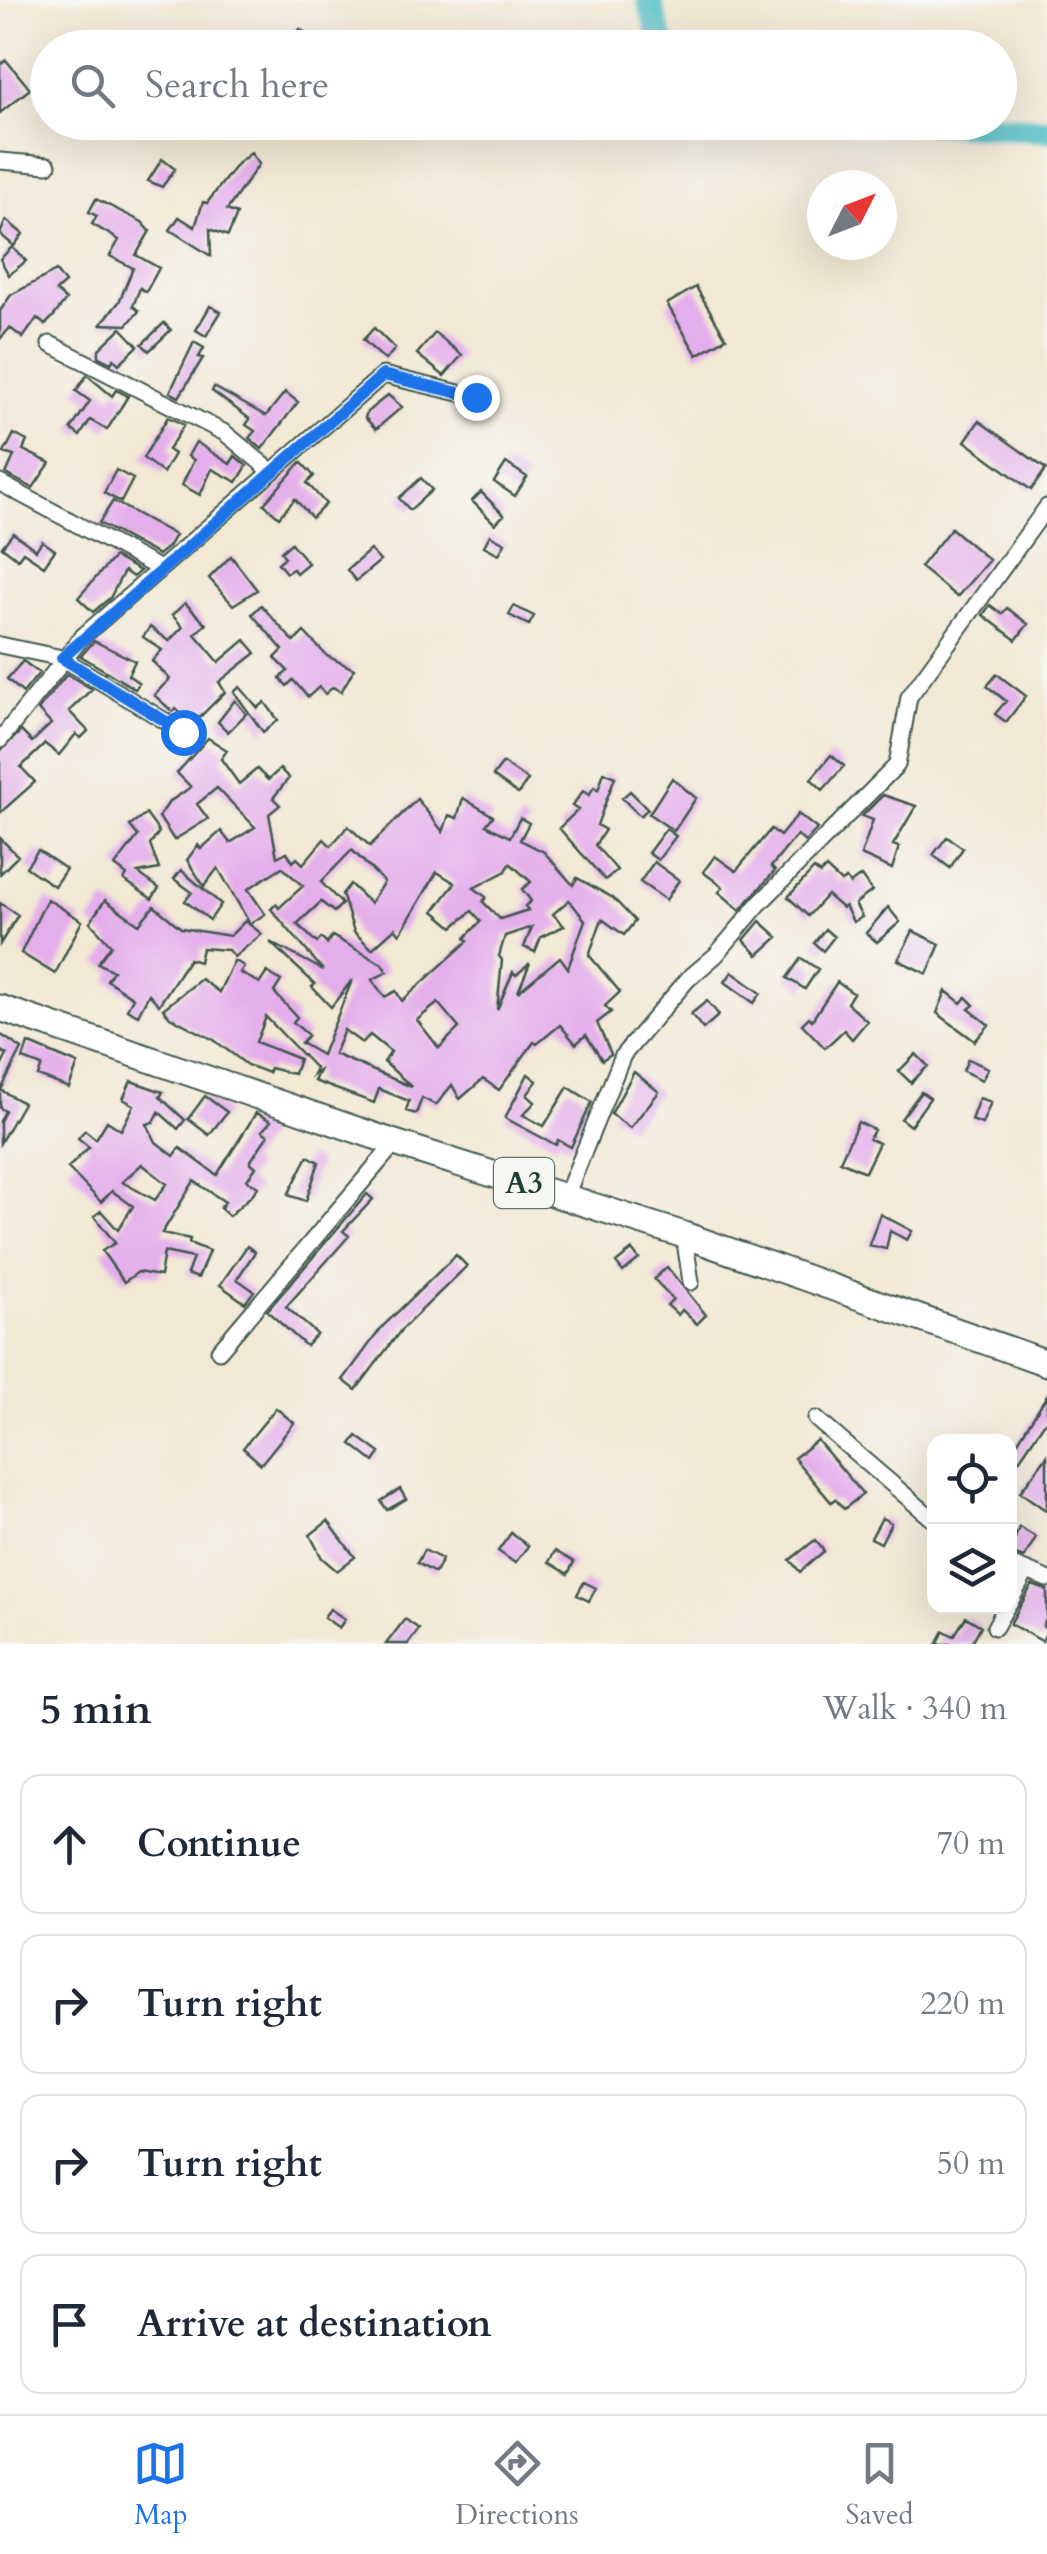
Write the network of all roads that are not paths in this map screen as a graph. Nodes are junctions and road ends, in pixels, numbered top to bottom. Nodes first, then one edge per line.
1 (0, 161) edge
2 (48, 164) dead end
3 (50, 344) dead end
4 (476, 397) dead end
5 (271, 471) junction
6 (0, 483) edge
7 (1047, 507) edge
8 (160, 569) junction
9 (0, 646) edge
10 (62, 658) junction
11 (183, 732) dead end
12 (0, 740) edge
13 (0, 1008) edge
14 (395, 1143) junction
15 (566, 1196) junction
16 (684, 1235) junction
17 (691, 1282) dead end
18 (219, 1351) dead end
19 (1047, 1363) edge
20 (816, 1420) dead end
21 (927, 1514) edge
22 (1017, 1568) edge
23 (1026, 1572) junction
24 (1047, 1579) edge
25 (1017, 1588) edge
26 (1002, 1614) edge
27 (995, 1627) dead end

1 - 2 street
3 - 5 street
4 - 5 street
5 - 8 street
6 - 8 street
7 - 15 street
8 - 10 street
9 - 10 street
10 - 11 street
10 - 12 street
13 - 14 highway, A3
14 - 15 highway, A3
14 - 18 street
15 - 16 highway, A3
16 - 17 street
16 - 19 highway, A3
20 - 21 street
22 - 23 street
23 - 24 street
23 - 25 street
26 - 27 street

